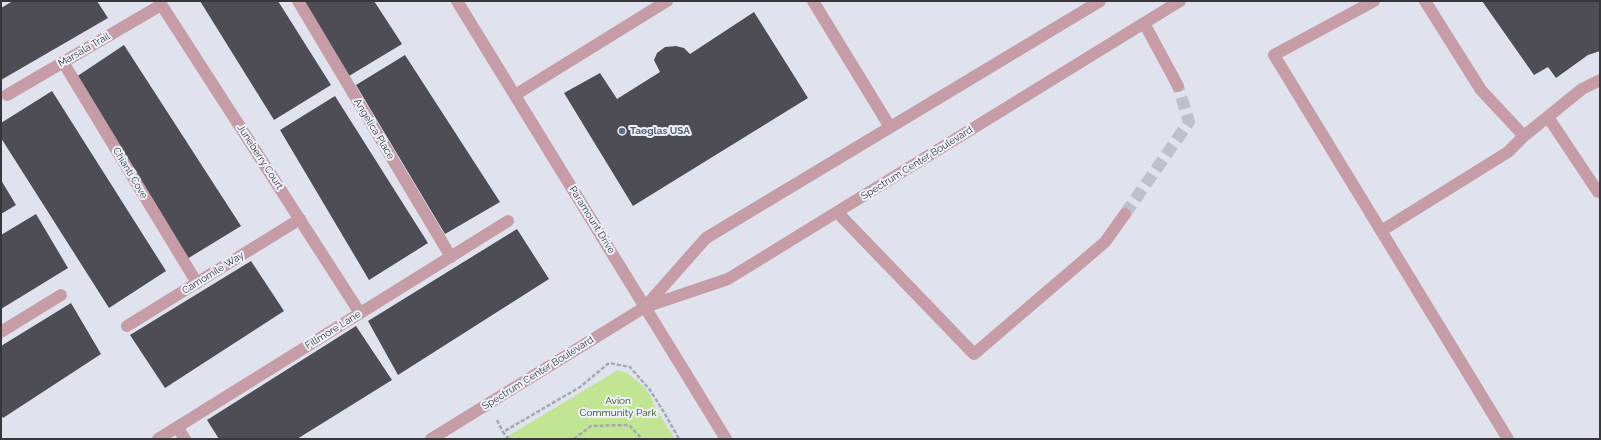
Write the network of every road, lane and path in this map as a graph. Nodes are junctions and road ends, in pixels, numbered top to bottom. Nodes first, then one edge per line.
1 (298, 1) edge
2 (457, 1) edge
3 (667, 1) edge
4 (813, 1) edge
5 (1100, 1) edge
6 (1180, 1) edge
7 (1374, 1) edge
8 (1425, 1) edge
9 (160, 3) edge
10 (1144, 23) junction
11 (63, 62) junction
12 (1600, 80) edge
13 (1178, 86) tunnel mouth
14 (515, 95) junction
15 (7, 96) dead end
16 (1548, 117) junction
17 (890, 128) junction
18 (1524, 136) junction
19 (1600, 192) edge
20 (837, 212) junction
21 (1125, 214) tunnel mouth
22 (300, 219) junction
23 (508, 221) dead end
24 (1381, 231) junction
25 (451, 257) junction
26 (197, 283) junction
27 (61, 295) dead end
28 (645, 307) junction
29 (360, 313) junction
30 (127, 326) dead end
31 (1, 332) edge
32 (177, 427) junction
33 (158, 439) edge
34 (185, 439) edge
35 (431, 439) edge
36 (509, 439) edge
37 (574, 439) edge
38 (642, 439) edge
39 (679, 439) edge
40 (726, 439) edge
41 (1508, 439) edge

1 - 25 street, Angelica Place
2 - 14 street, Paramount Drive
3 - 14 street
4 - 17 street
5 - 17 street, Spectrum Center Boulevard
6 - 10 street, Spectrum Center Boulevard
7 - 24 street
8 - 18 street
9 - 11 street, Marsala Trail
9 - 22 street, Juneberry Court
10 - 13 street
10 - 20 street, Spectrum Center Boulevard
11 - 15 street, Marsala Trail
11 - 26 street, Chianti Cove
12 - 16 street
14 - 28 street, Paramount Drive
16 - 18 street
16 - 19 street
17 - 28 street, Spectrum Center Boulevard
18 - 24 street
20 - 21 street
20 - 28 street, Spectrum Center Boulevard
22 - 26 street, Camomile Way
22 - 29 street, Juneberry Court
23 - 25 street, Fillmore Lane
24 - 41 street
25 - 29 street, Fillmore Lane
26 - 30 street, Camomile Way
27 - 31 street
28 - 35 street, Spectrum Center Boulevard
28 - 40 street, Paramount Drive
29 - 32 street, Fillmore Lane
32 - 33 street, Fillmore Lane
32 - 34 street
36 - 39 path
37 - 38 path

